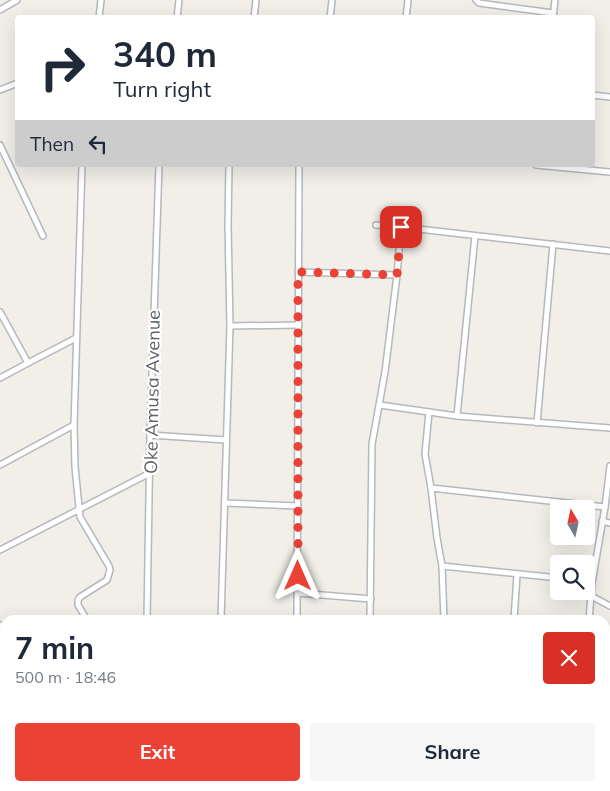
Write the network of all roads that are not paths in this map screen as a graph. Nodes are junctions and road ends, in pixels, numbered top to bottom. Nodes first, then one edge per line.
1 (17, 0) edge
2 (101, 0) edge
3 (179, 0) edge
4 (256, 0) edge
5 (332, 0) edge
6 (408, 0) edge
7 (476, 0) edge
8 (555, 0) edge
9 (0, 10) edge
10 (99, 15) edge
11 (177, 15) edge
12 (254, 15) edge
13 (330, 15) edge
14 (406, 15) edge
15 (553, 15) edge
16 (15, 85) edge
17 (0, 90) edge
18 (595, 95) edge
19 (610, 97) edge
20 (0, 146) edge
21 (82, 167) edge
22 (158, 167) edge
23 (230, 167) edge
24 (299, 167) edge
25 (557, 167) edge
26 (610, 172) edge
27 (376, 225) dead end
28 (401, 227) junction
29 (43, 236) dead end
30 (475, 236) junction
31 (553, 244) junction
32 (610, 251) edge
33 (298, 272) junction
34 (397, 275) junction
35 (0, 312) edge
36 (299, 325) junction
37 (230, 326) junction
38 (76, 338) junction
39 (28, 363) junction
40 (0, 378) edge
41 (380, 405) junction
42 (429, 412) junction
43 (457, 416) junction
44 (537, 423) junction
45 (74, 425) junction
46 (610, 428) edge
47 (150, 436) junction
48 (226, 440) junction
49 (0, 465) edge
50 (610, 466) edge
51 (150, 472) junction
52 (431, 488) junction
53 (225, 503) junction
54 (298, 506) junction
55 (605, 507) junction
56 (78, 509) junction
57 (602, 521) junction
58 (610, 523) edge
59 (0, 550) edge
60 (595, 555) edge
61 (442, 566) junction
62 (517, 575) junction
63 (550, 577) edge
64 (298, 593) junction
65 (595, 598) edge
66 (371, 599) junction
67 (591, 600) edge
68 (610, 606) edge
69 (84, 615) edge
70 (147, 615) edge
71 (221, 615) edge
72 (297, 615) edge
73 (370, 615) edge
74 (444, 615) edge
75 (514, 615) edge
76 (589, 615) edge

1 - 9 street
2 - 10 street
3 - 11 street
4 - 12 street
5 - 13 street
6 - 14 street
7 - 15 street
8 - 15 street
16 - 17 street
18 - 19 street
20 - 29 street
21 - 38 street
22 - 47 street, Oke Amusa Avenue
23 - 37 street
24 - 33 street
25 - 26 street
27 - 28 street
28 - 30 street
28 - 34 street
30 - 31 street
30 - 43 street
31 - 32 street
31 - 44 street
33 - 34 street
33 - 36 street
34 - 41 street
35 - 39 street
36 - 37 street
36 - 54 street
37 - 48 street
38 - 39 street
38 - 45 street
39 - 40 street
41 - 42 street
41 - 66 street
42 - 43 street
42 - 52 street
43 - 44 street
44 - 46 street
45 - 49 street
45 - 56 street
47 - 48 street
47 - 51 street, Oke Amusa Avenue
48 - 53 street
50 - 55 street
51 - 56 street
51 - 70 street, Oke Amusa Avenue
52 - 55 street
52 - 61 street
53 - 54 street
53 - 71 street
54 - 64 street
55 - 57 street
56 - 59 street
56 - 69 street
57 - 58 street
57 - 60 street
61 - 62 street
61 - 74 street
62 - 63 street
62 - 75 street
64 - 66 street
64 - 72 street
65 - 68 street
66 - 73 street
67 - 76 street

